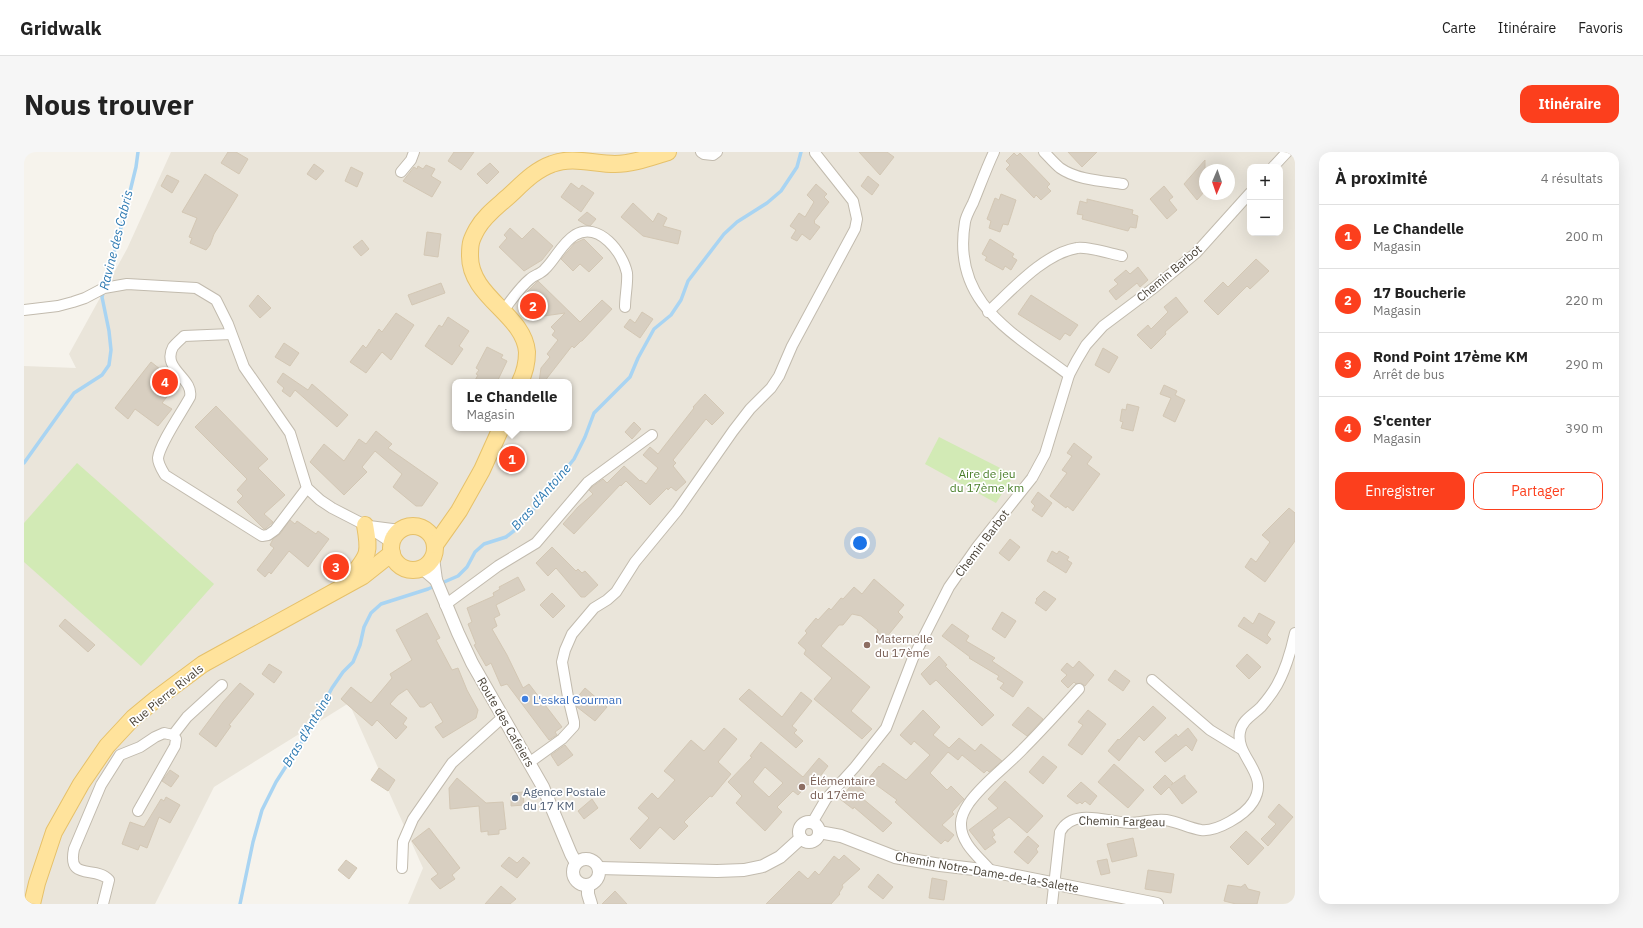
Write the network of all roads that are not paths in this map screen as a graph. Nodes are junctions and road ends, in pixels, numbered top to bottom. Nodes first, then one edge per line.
1 (414, 152) edge
2 (668, 152) edge
3 (701, 152) edge
4 (717, 152) edge
5 (815, 152) edge
6 (994, 152) edge
7 (1044, 152) edge
8 (1287, 152) edge
9 (1276, 164) edge
10 (401, 172) dead end
11 (1123, 184) dead end
12 (1247, 196) edge
13 (1122, 256) dead end
14 (625, 307) dead end
15 (24, 310) edge
16 (502, 312) junction
17 (988, 312) junction
18 (231, 334) junction
19 (1069, 375) junction
20 (521, 379) edge
21 (500, 431) edge
22 (652, 435) dead end
23 (307, 488) junction
24 (459, 511) junction
25 (365, 525) junction
26 (424, 528) junction
27 (396, 548) junction
28 (430, 557) junction
29 (344, 586) junction
30 (443, 600) junction
31 (1295, 633) edge
32 (1152, 680) dead end
33 (222, 685) dead end
34 (1079, 689) dead end
35 (503, 717) junction
36 (173, 735) junction
37 (1242, 749) junction
38 (114, 750) junction
39 (530, 762) junction
40 (138, 810) dead end
41 (816, 827) junction
42 (576, 863) junction
43 (402, 868) dead end
44 (599, 868) junction
45 (991, 871) junction
46 (1054, 883) junction
47 (588, 885) junction
48 (32, 904) edge
49 (103, 904) edge
50 (591, 904) edge
51 (1052, 904) edge
52 (1157, 904) edge

1 - 10 street
2 - 16 main road
3 - 4 street
5 - 39 street
6 - 17 street
7 - 11 street
8 - 9 street
12 - 19 street, Chemin Barbot
13 - 17 street
14 - 16 street
15 - 18 street
16 - 20 main road
17 - 19 street
18 - 23 street
18 - 23 street
19 - 41 street, Chemin Barbot
21 - 24 main road
22 - 30 street
23 - 25 street
24 - 26 main road
24 - 28 main road
25 - 27 street
25 - 27 street
25 - 29 main road
26 - 27 main road
26 - 28 main road
27 - 28 main road
27 - 29 main road, Rue Pierre Rivals
28 - 30 street, Route des Cafeiers
29 - 38 main road, Rue Pierre Rivals
30 - 35 street, Route des Cafeiers
31 - 37 street, Chemin Fargeau
32 - 37 street
33 - 36 street
34 - 45 street
35 - 39 street, Route des Cafeiers
35 - 43 street
36 - 38 street, Rue Pierre Rivals
36 - 40 street
37 - 46 street, Chemin Fargeau
38 - 48 main road, Rue Pierre Rivals
38 - 49 street, Rue Pierre Rivals
39 - 42 street, Route des Cafeiers
41 - 44 street
41 - 45 street, Chemin Notre-Dame-de-la-Salette
42 - 44 street
42 - 47 street
44 - 47 street
45 - 46 street, Chemin Notre-Dame-de-la-Salette
46 - 51 street, Chemin Fargeau
46 - 52 street, Chemin Notre-Dame-de-la-Salette
47 - 50 street

